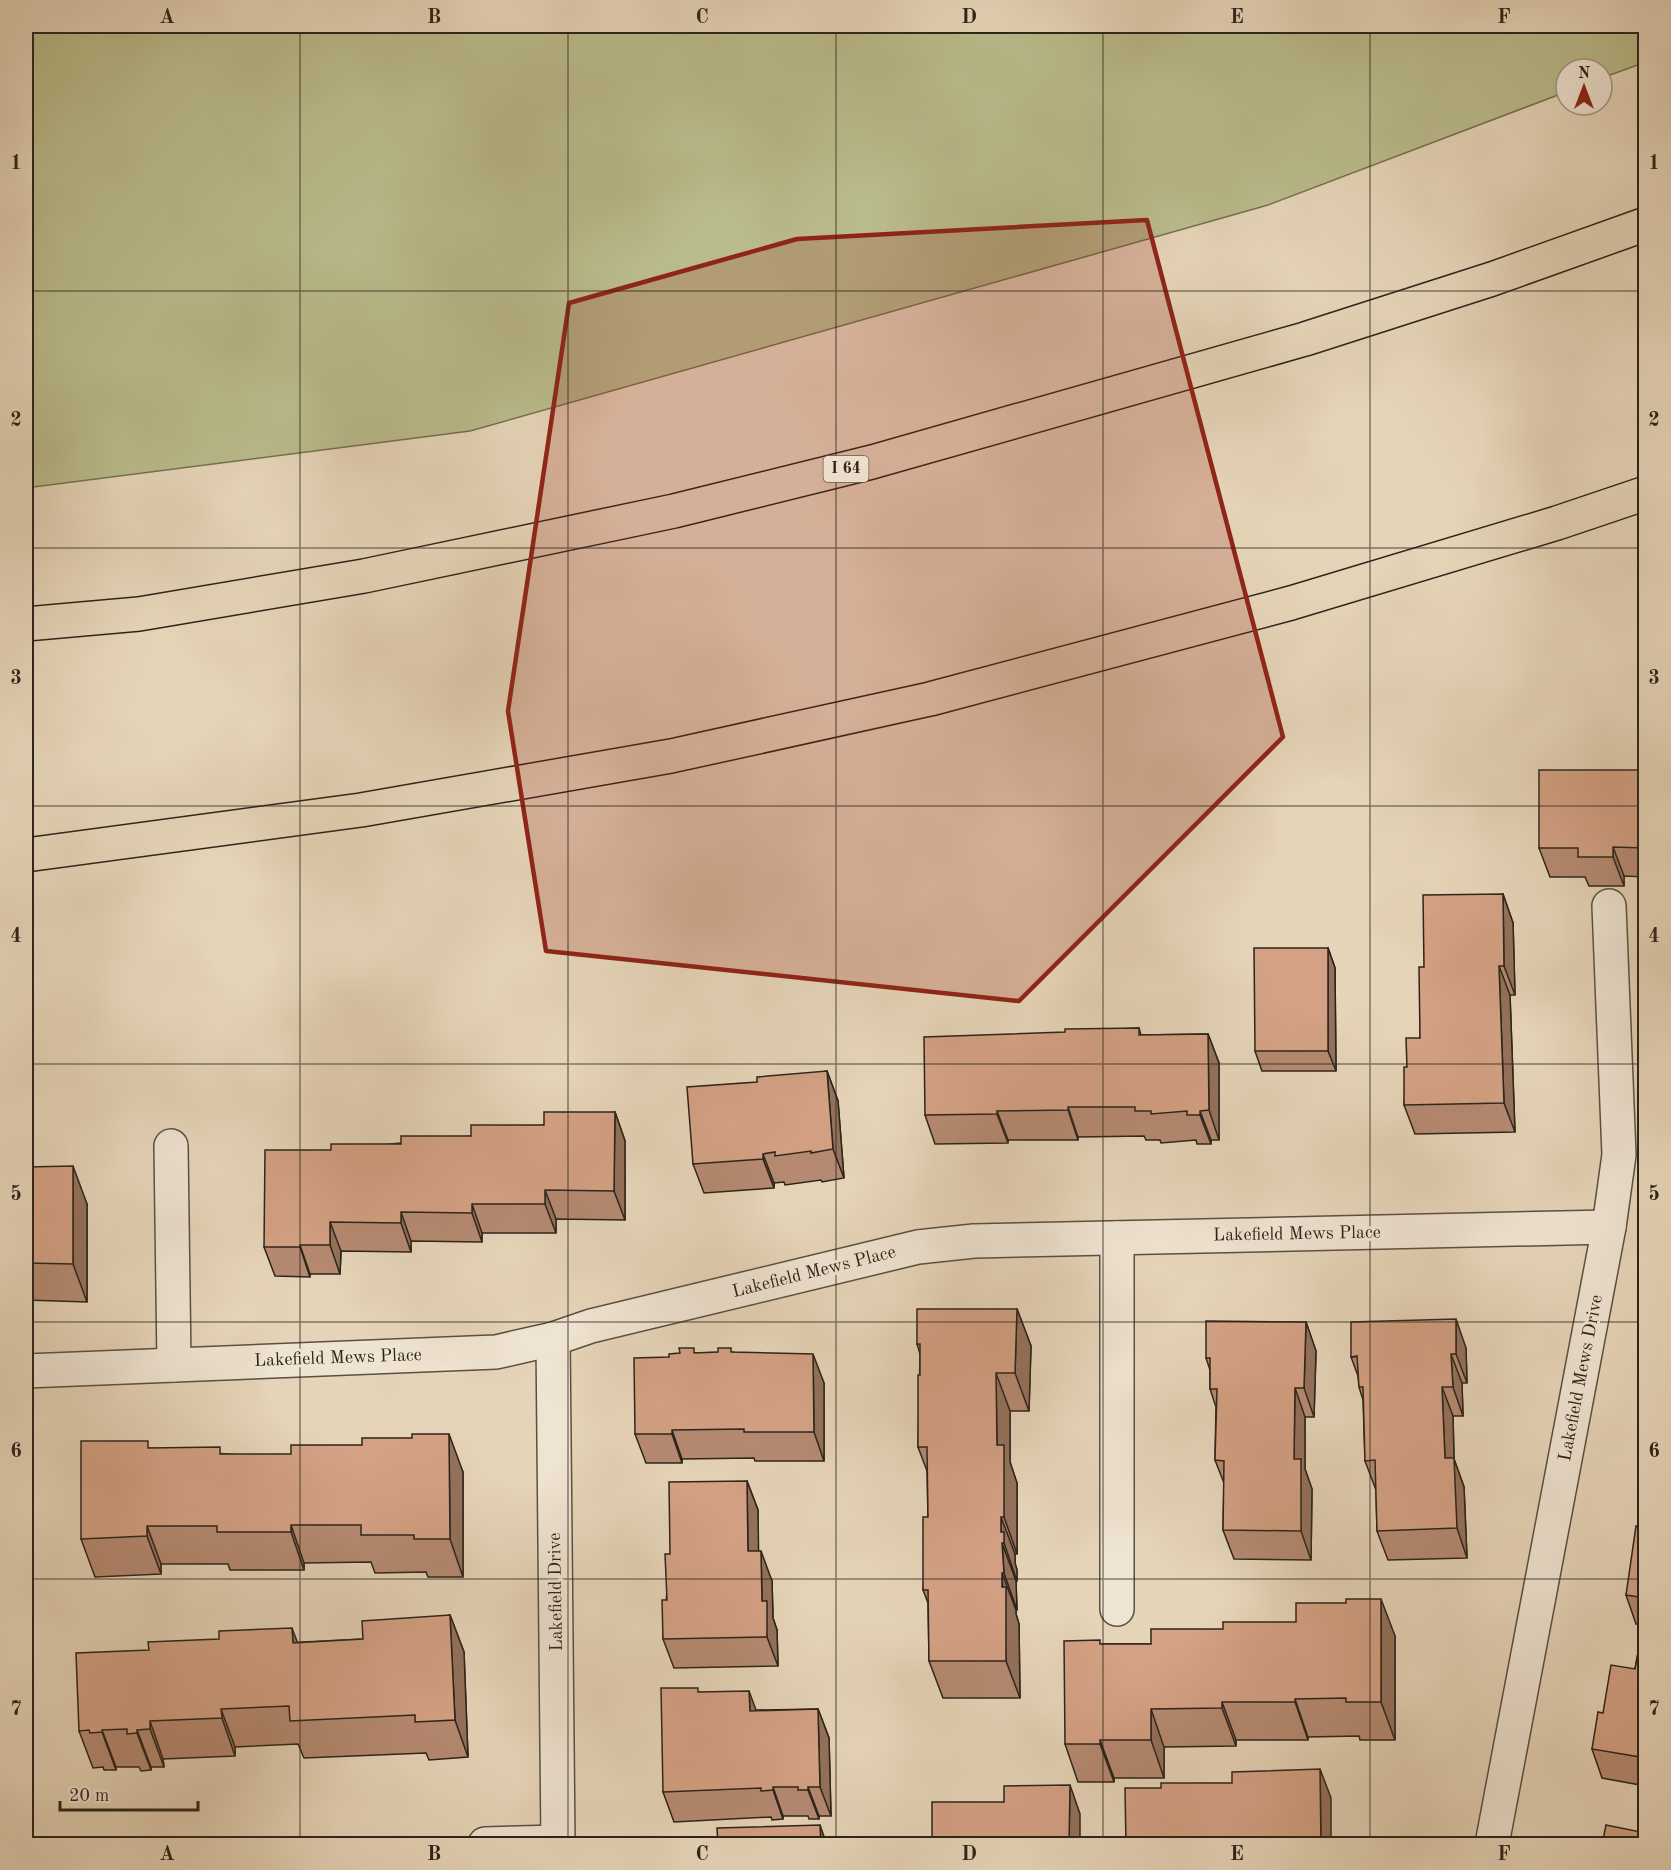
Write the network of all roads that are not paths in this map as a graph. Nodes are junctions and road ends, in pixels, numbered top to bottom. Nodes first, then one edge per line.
1 (1646, 224) edge
2 (1646, 493) edge
3 (26, 624) edge
4 (26, 855) edge
5 (1610, 906) dead end
6 (171, 1146) dead end
7 (1610, 1227) junction
8 (1118, 1238) junction
9 (553, 1339) junction
10 (174, 1365) junction
11 (26, 1371) edge
12 (1118, 1609) dead end
13 (558, 1843) edge
14 (485, 1845) edge
15 (1492, 1845) edge

1 - 3 highway, I 64
2 - 4 highway
5 - 7 street, Lakefield Mews Drive
6 - 10 street
7 - 8 street, Lakefield Mews Place
7 - 15 street, Lakefield Mews Drive
8 - 9 street, Lakefield Mews Place
8 - 12 street
9 - 10 street, Lakefield Mews Place
9 - 13 street, Lakefield Drive
10 - 11 street, Lakefield Mews Place
13 - 14 street

